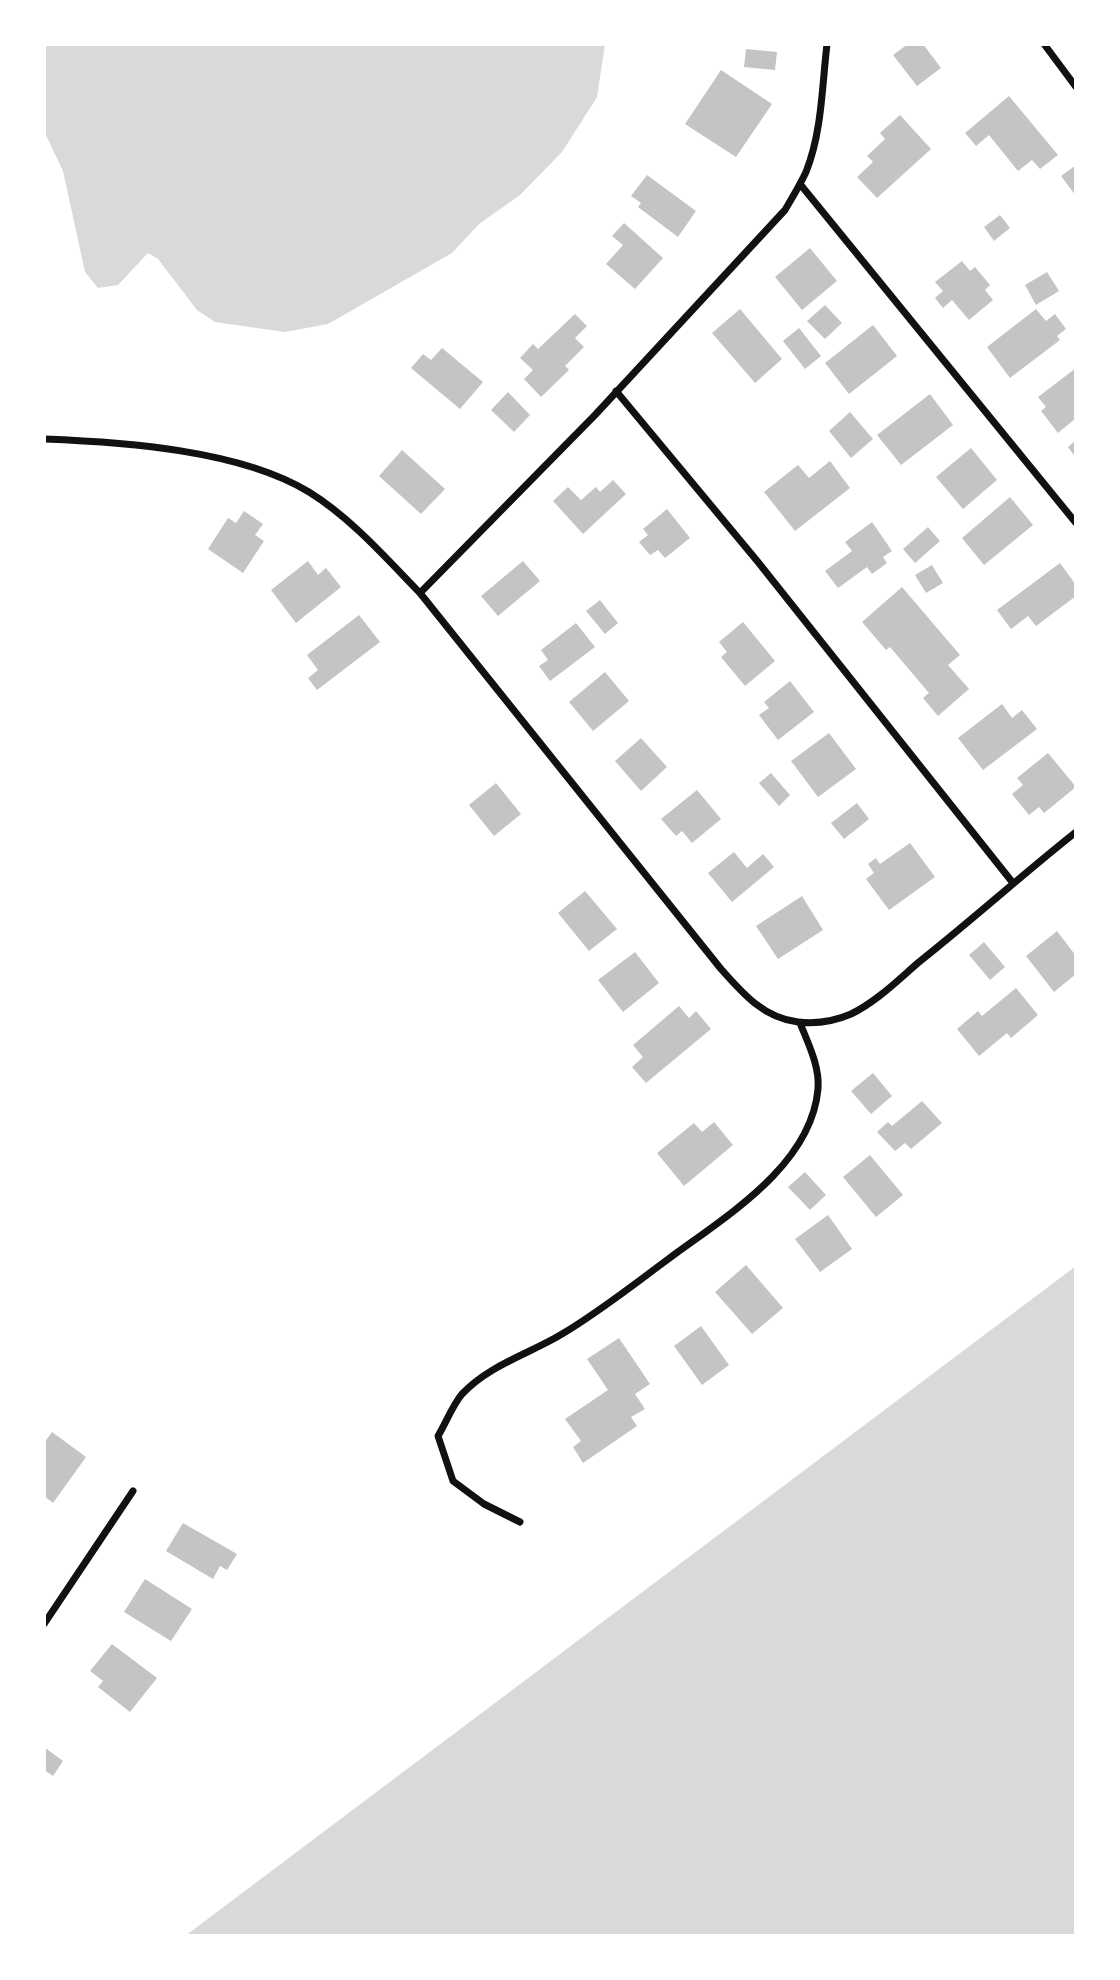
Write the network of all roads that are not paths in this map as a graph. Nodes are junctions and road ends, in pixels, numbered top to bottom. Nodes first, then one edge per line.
1 (827, 44) edge
2 (1044, 44) edge
3 (1076, 87) edge
4 (800, 184) junction
5 (616, 391) junction
6 (44, 439) edge
7 (1076, 523) edge
8 (419, 593) junction
9 (1076, 832) edge
10 (1013, 883) junction
11 (800, 1023) junction
12 (133, 1491) dead end
13 (520, 1522) dead end
14 (44, 1624) edge

1 - 4 street
2 - 3 street
4 - 5 street
4 - 7 street
5 - 8 street
5 - 10 street
6 - 8 street
8 - 11 street
9 - 10 street
10 - 11 street
11 - 13 street
12 - 14 street

